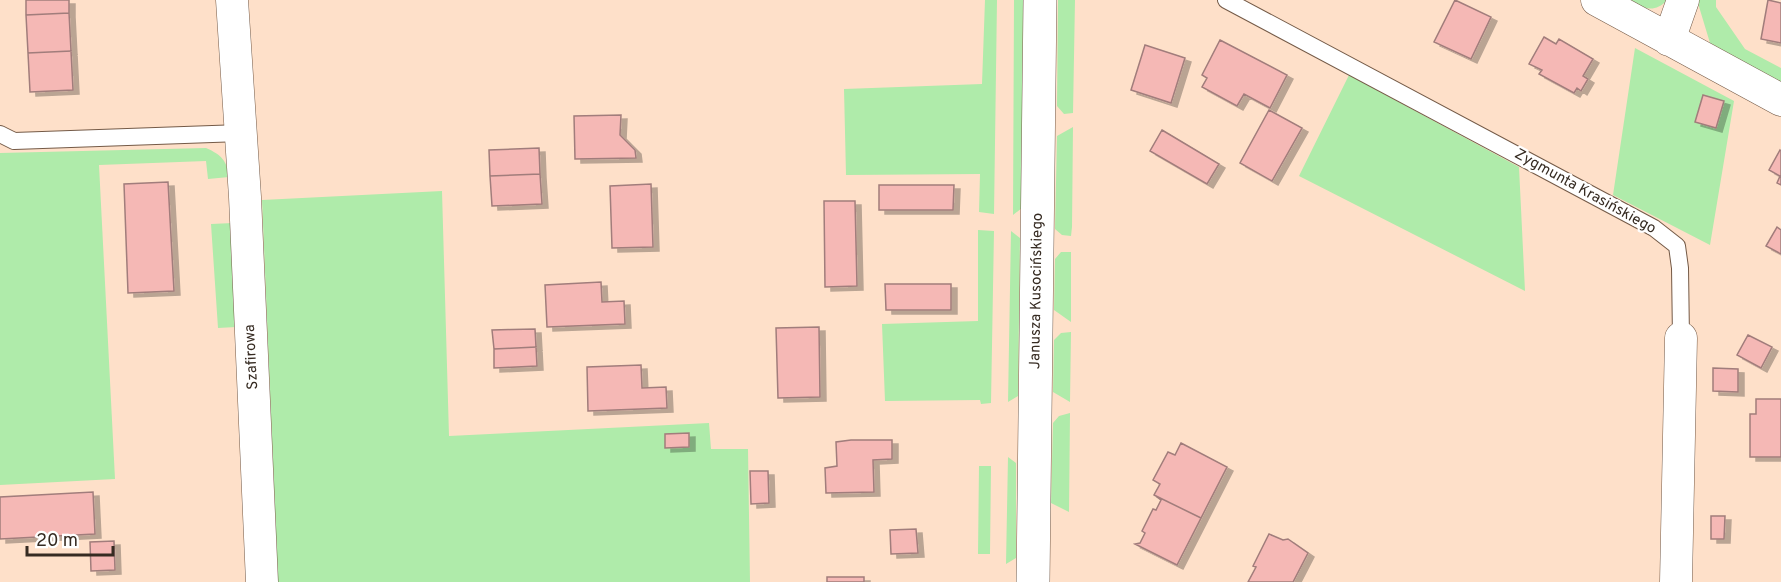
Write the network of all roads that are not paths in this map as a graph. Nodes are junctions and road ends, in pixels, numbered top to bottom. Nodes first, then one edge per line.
1 (232, 0) edge
2 (1040, 0) edge
3 (1226, 0) edge
4 (1598, 0) edge
5 (1683, 0) edge
6 (1670, 40) junction
7 (1781, 99) edge
8 (241, 133) junction
9 (0, 134) edge
10 (1681, 338) joint
11 (262, 582) edge
12 (1033, 582) edge
13 (1676, 582) edge

1 - 8 street, Szafirowa
2 - 12 street, Janusza Kusocińskiego
3 - 10 lane, Zygmunta Krasińskiego
4 - 6 street
5 - 6 street
6 - 7 street
8 - 9 lane
8 - 11 street, Szafirowa
10 - 13 street, Zygmunta Krasińskiego

